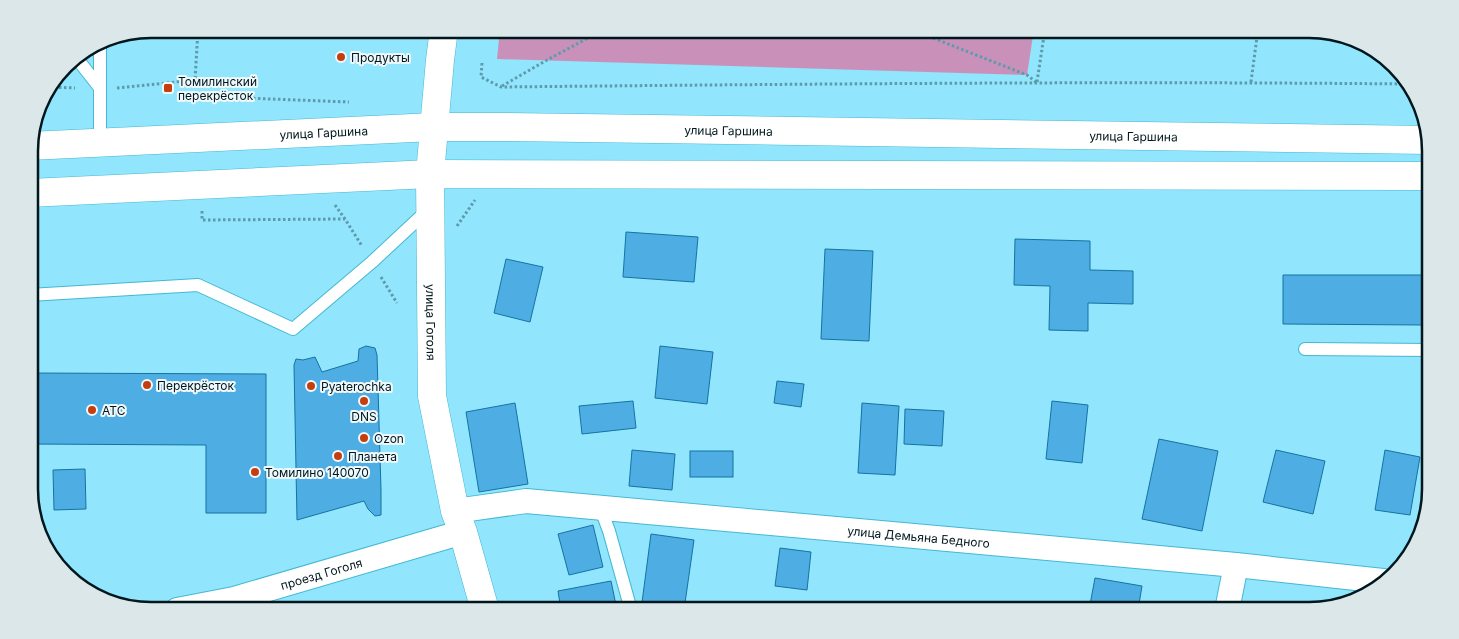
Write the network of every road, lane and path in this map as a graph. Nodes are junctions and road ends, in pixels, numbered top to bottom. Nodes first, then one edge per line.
1 (198, 38) edge
2 (443, 38) edge
3 (588, 38) edge
4 (933, 38) edge
5 (1043, 38) edge
6 (1257, 38) edge
7 (100, 49) edge
8 (80, 62) edge
9 (482, 63) dead end
10 (1036, 82) junction
11 (1251, 82) junction
12 (1399, 84) edge
13 (502, 87) junction
14 (100, 88) junction
15 (193, 96) dead end
16 (349, 102) dead end
17 (434, 127) junction
18 (1421, 140) edge
19 (100, 142) junction
20 (38, 145) edge
21 (430, 174) junction
22 (1422, 176) edge
23 (38, 193) edge
24 (430, 208) junction
25 (345, 219) dead end
26 (202, 220) dead end
27 (38, 295) edge
28 (1304, 349) dead end
29 (1422, 350) edge
30 (600, 507) junction
31 (458, 522) junction
32 (1236, 565) junction
33 (1374, 580) edge
34 (1229, 601) edge
35 (216, 602) edge
36 (482, 602) edge
37 (629, 602) edge

1 - 14 path
2 - 17 main road, улица Гоголя
3 - 13 path
4 - 10 path
5 - 10 path
6 - 11 path
7 - 14 lane
8 - 14 lane
9 - 13 path
10 - 11 path
10 - 13 path
11 - 12 path
14 - 19 lane
15 - 16 path
17 - 18 main road, улица Гаршина
17 - 19 main road, улица Гаршина
17 - 21 main road, улица Гоголя
19 - 20 main road, улица Гаршина
21 - 22 main road
21 - 23 main road
21 - 24 main road, улица Гоголя
24 - 27 lane
24 - 31 main road, улица Гоголя
25 - 26 path
28 - 29 lane
30 - 31 street, улица Демьяна Бедного
30 - 32 street, улица Демьяна Бедного
30 - 37 lane
31 - 35 street, проезд Гоголя
31 - 36 main road, улица Гоголя
32 - 33 street, улица Демьяна Бедного
32 - 34 street

